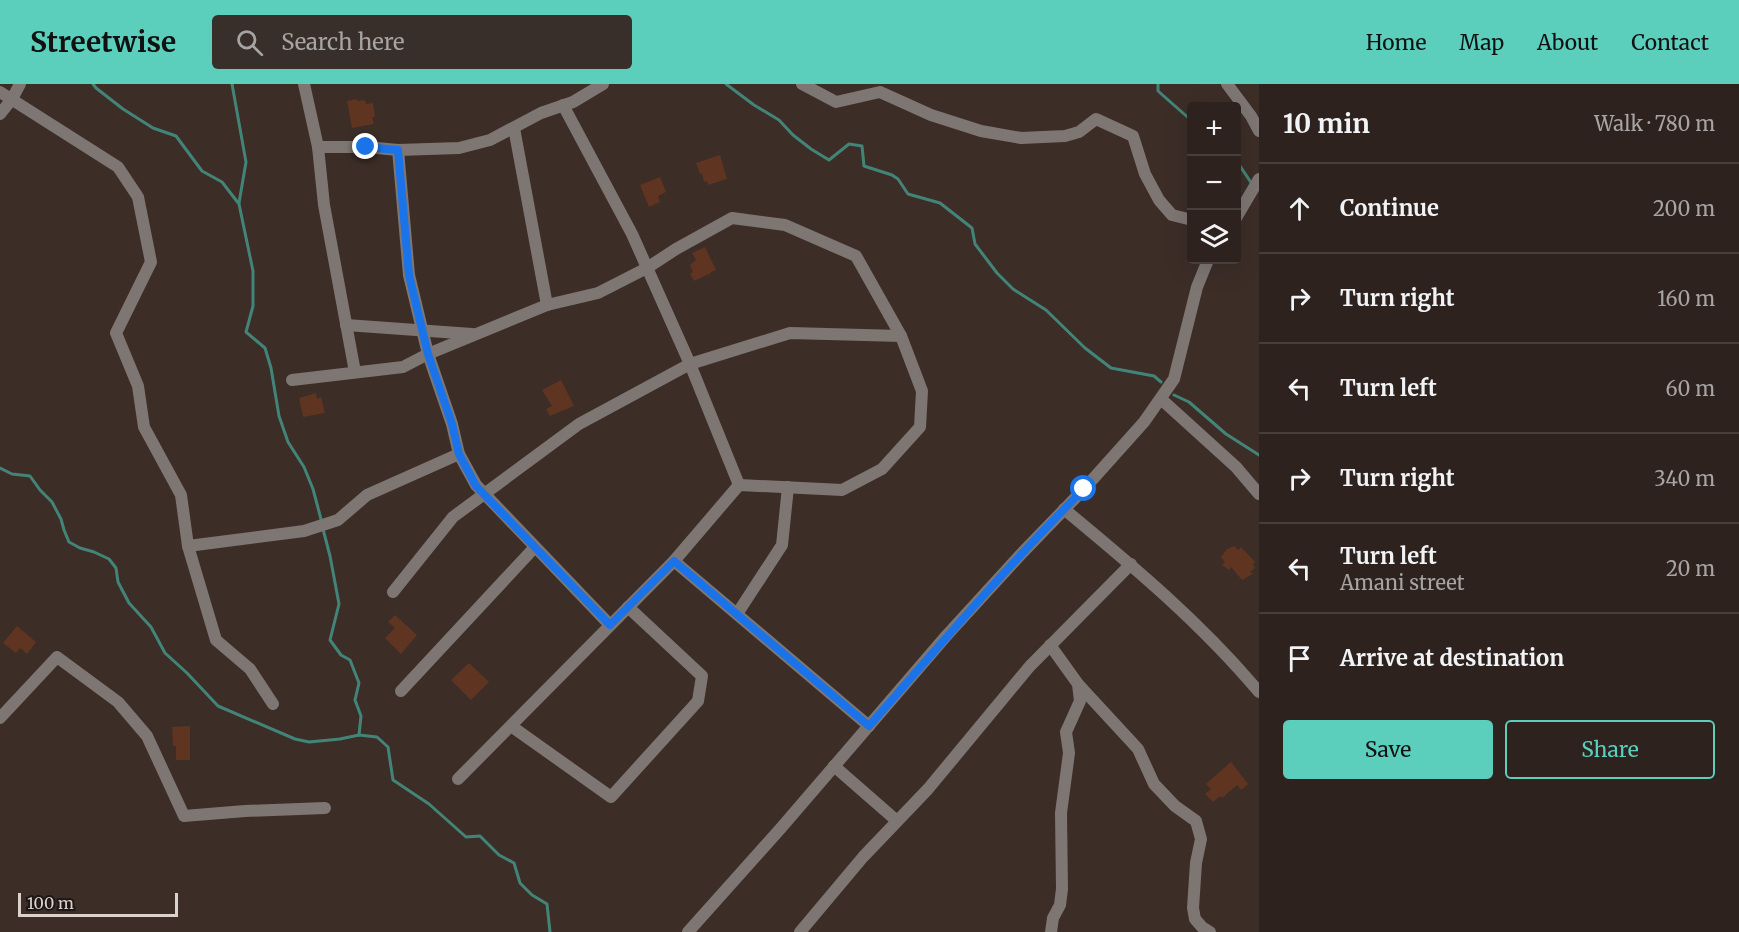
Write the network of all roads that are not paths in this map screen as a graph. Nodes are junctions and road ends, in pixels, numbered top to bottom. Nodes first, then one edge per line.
1 (21, 84) edge
2 (304, 84) edge
3 (603, 84) edge
4 (802, 84) edge
5 (1227, 84) edge
6 (0, 92) edge
7 (12, 99) junction
8 (563, 105) junction
9 (0, 114) edge
10 (514, 128) junction
11 (1259, 131) edge
12 (318, 147) junction
13 (398, 150) junction
14 (1259, 179) edge
15 (1241, 210) edge
16 (1187, 219) edge
17 (1206, 264) edge
18 (647, 268) junction
19 (547, 305) junction
20 (346, 325) junction
21 (422, 331) junction
22 (476, 334) junction
23 (901, 336) junction
24 (428, 354) junction
25 (690, 364) junction
26 (355, 372) junction
27 (292, 380) dead end
28 (1161, 399) junction
29 (459, 454) junction
30 (739, 485) junction
31 (788, 488) junction
32 (484, 494) junction
33 (1259, 494) edge
34 (1064, 509) junction
35 (188, 546) junction
36 (535, 547) junction
37 (674, 561) junction
38 (1131, 564) junction
39 (393, 592) dead end
40 (628, 607) junction
41 (737, 614) junction
42 (610, 625) junction
43 (1050, 645) junction
44 (1078, 684) junction
45 (401, 691) dead end
46 (1259, 692) edge
47 (273, 704) dead end
48 (0, 718) edge
49 (511, 726) junction
50 (869, 726) junction
51 (834, 766) junction
52 (459, 779) dead end
53 (325, 808) dead end
54 (897, 821) junction
55 (688, 932) edge
56 (800, 932) edge
57 (1051, 932) edge
58 (1210, 932) edge

1 - 7 street
2 - 12 street
3 - 8 street
4 - 16 street
5 - 11 street
6 - 7 street
7 - 9 street
7 - 35 street
8 - 10 street
8 - 18 street
10 - 13 street
10 - 19 street
12 - 13 street
12 - 20 street
13 - 21 street
14 - 15 street
17 - 28 street
18 - 19 street
18 - 23 street
18 - 25 street
19 - 22 street
20 - 21 street
20 - 26 street
21 - 22 street
21 - 24 street
22 - 24 street
23 - 25 street
23 - 31 street
24 - 26 street
24 - 29 street
25 - 30 street
25 - 32 street
26 - 27 street
28 - 33 street
28 - 34 street
29 - 32 street
29 - 35 street
30 - 31 street
30 - 37 street
31 - 41 street
32 - 36 street
32 - 39 street
34 - 38 street
34 - 50 street
35 - 47 street
36 - 42 street
36 - 45 street
37 - 40 street
37 - 41 street
38 - 43 street
38 - 46 street
40 - 42 street
40 - 49 street
41 - 50 street
42 - 49 street
43 - 44 street
43 - 54 street
44 - 57 street
44 - 58 street
48 - 53 street
49 - 52 street
50 - 51 street
51 - 54 street
51 - 55 street
54 - 56 street

